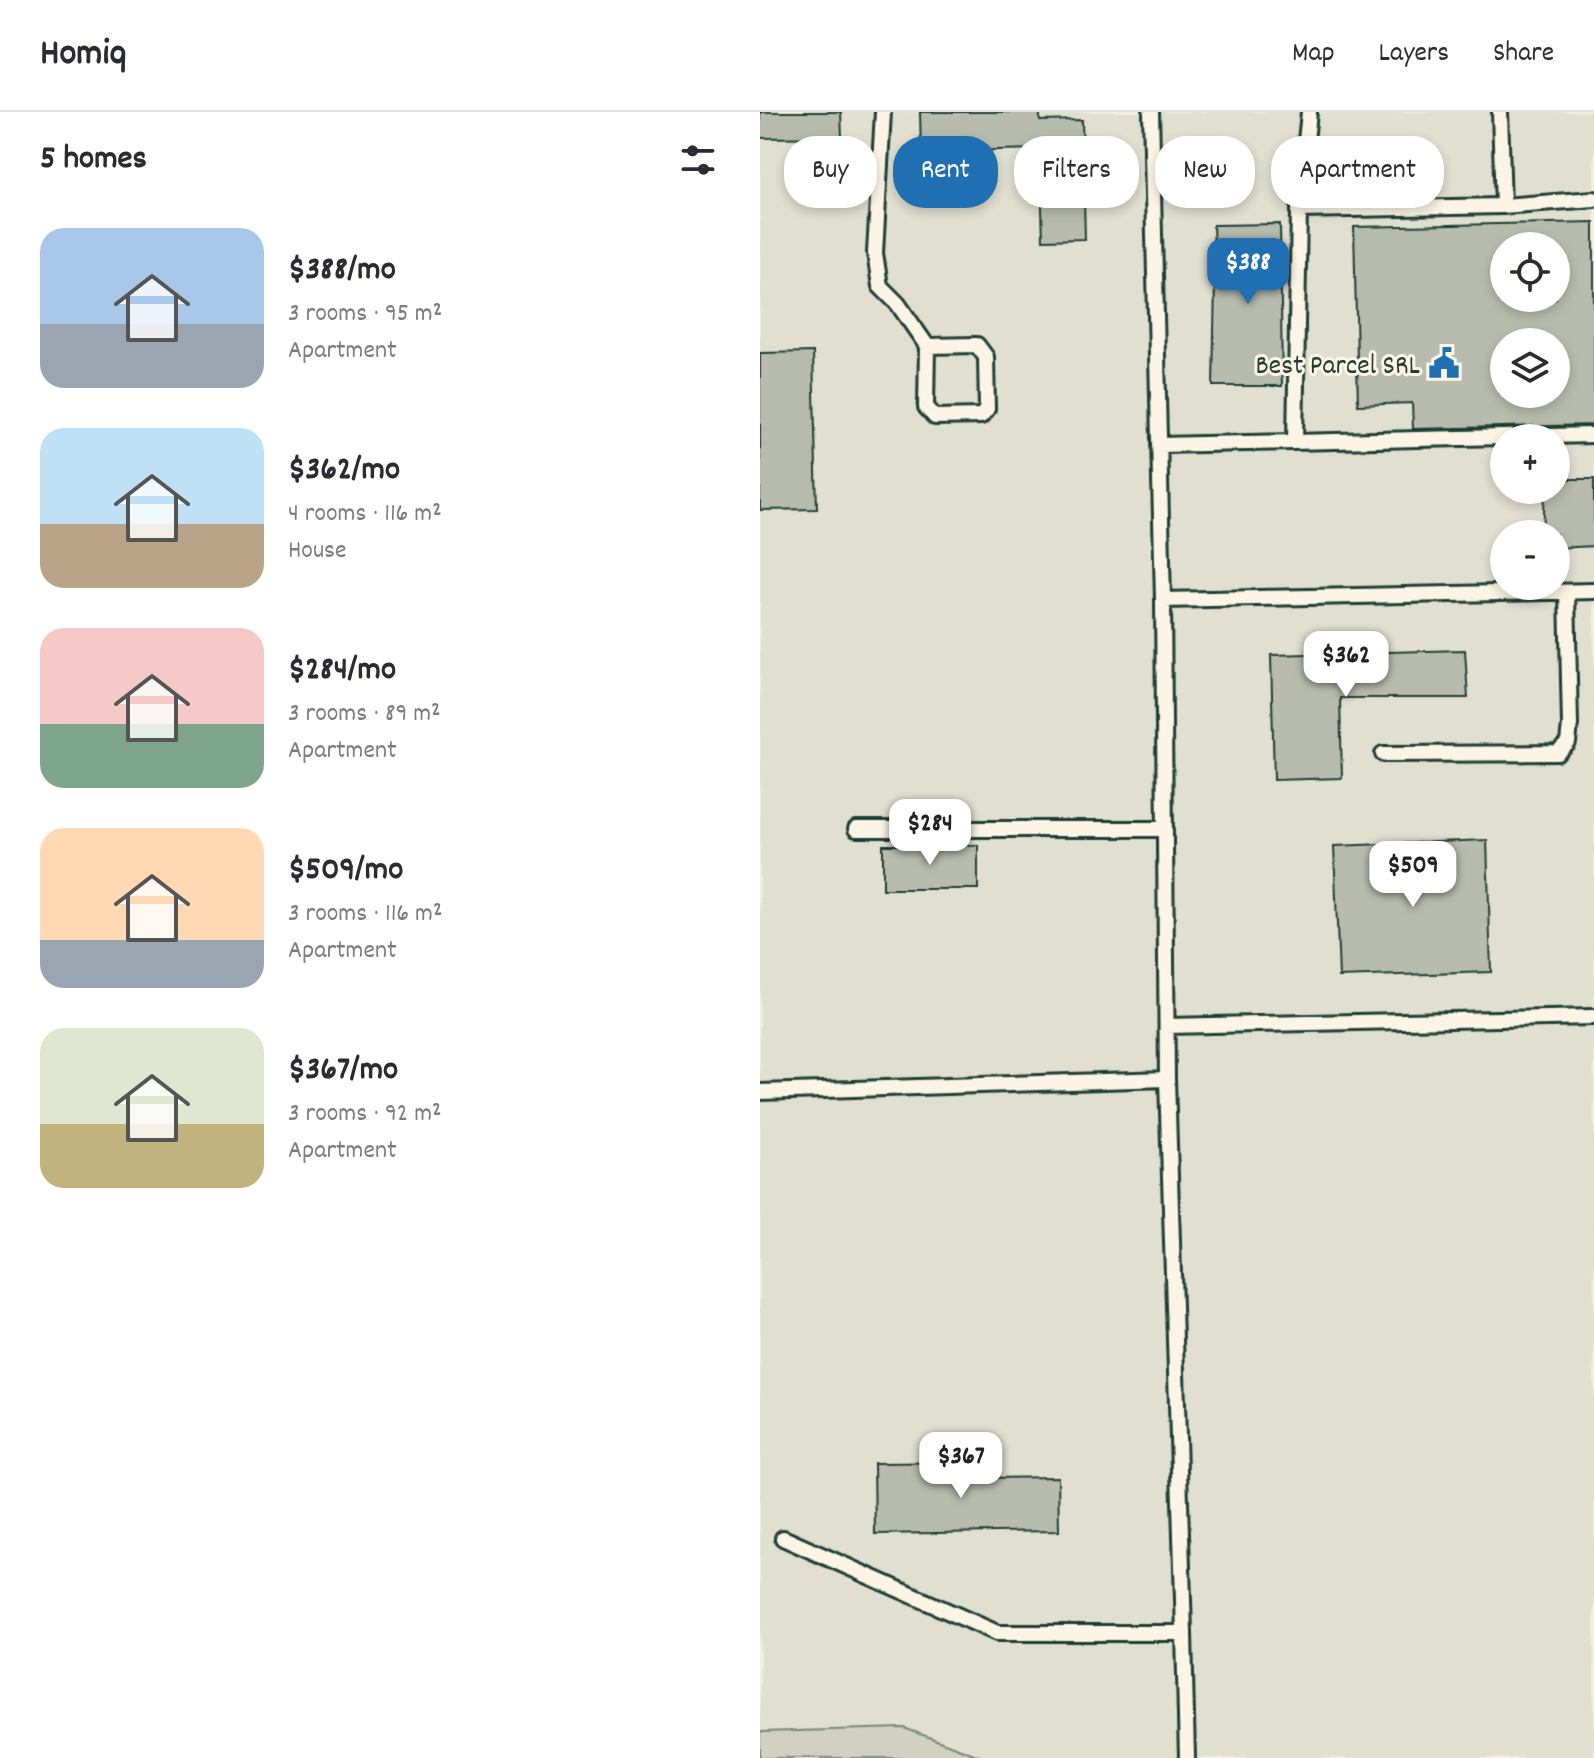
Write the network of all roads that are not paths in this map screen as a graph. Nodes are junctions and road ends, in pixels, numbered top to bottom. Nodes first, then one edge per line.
1 (883, 112) edge
2 (1151, 112) edge
3 (1309, 112) edge
4 (1500, 112) edge
5 (1594, 199) edge
6 (1503, 206) junction
7 (1299, 210) junction
8 (927, 346) junction
9 (1594, 435) edge
10 (1295, 442) junction
11 (1159, 445) junction
12 (1594, 591) edge
13 (1570, 592) edge
14 (1490, 594) edge
15 (1163, 600) junction
16 (1567, 600) edge
17 (1383, 754) dead end
18 (856, 829) dead end
19 (1165, 829) junction
20 (1594, 1017) edge
21 (1167, 1026) junction
22 (1167, 1079) junction
23 (760, 1092) edge
24 (783, 1538) dead end
25 (1184, 1633) junction
26 (1187, 1758) edge

1 - 8 lane
2 - 11 lane
3 - 7 lane
4 - 6 lane
5 - 6 lane
6 - 7 lane
7 - 10 lane
8 - 8 lane
9 - 10 lane
10 - 11 lane
11 - 15 lane
12 - 13 lane
14 - 15 lane
15 - 19 lane
16 - 17 lane
18 - 19 lane
19 - 21 lane
20 - 21 lane
21 - 22 lane
22 - 23 lane
22 - 25 lane
24 - 25 lane
25 - 26 lane

